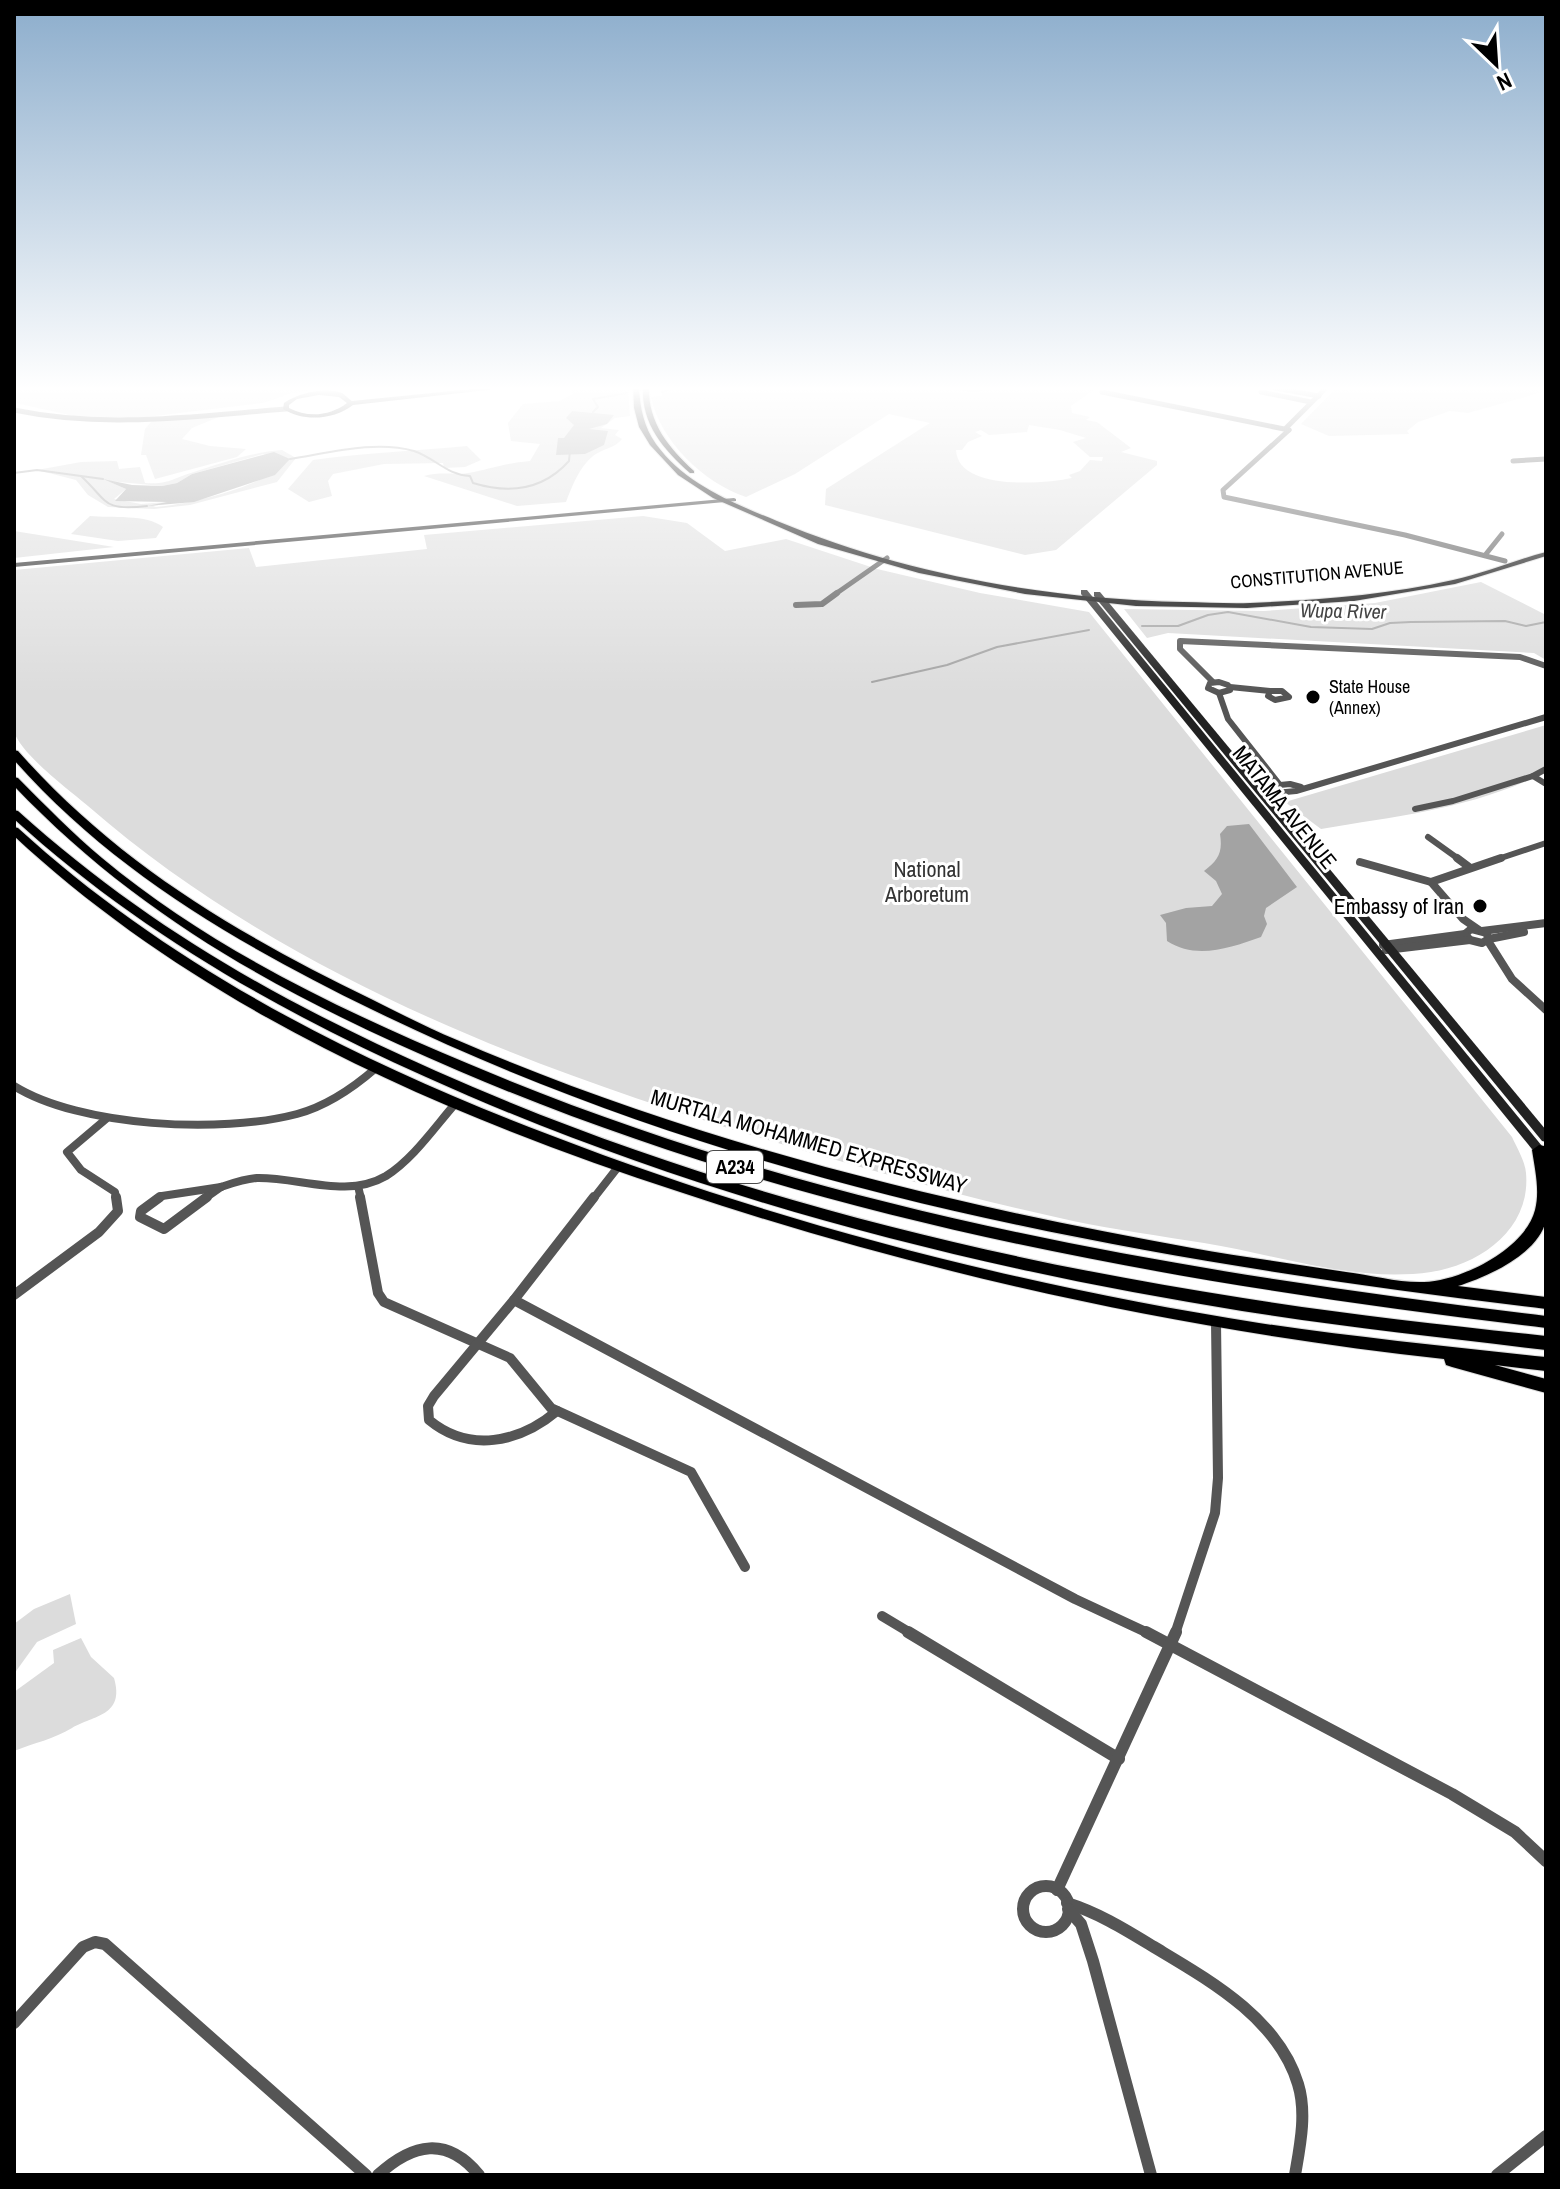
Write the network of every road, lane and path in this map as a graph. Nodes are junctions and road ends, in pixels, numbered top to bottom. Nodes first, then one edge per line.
1 (697, 489) edge
2 (714, 489) edge
3 (1224, 489) edge
4 (709, 500) junction
5 (729, 501) junction
6 (1502, 534) dead end
7 (1546, 546) edge
8 (1486, 554) junction
9 (1546, 554) edge
10 (884, 560) junction
11 (1505, 561) junction
12 (14, 563) edge
13 (1093, 596) junction
14 (1127, 600) junction
15 (796, 605) dead end
16 (1108, 608) junction
17 (1546, 666) edge
18 (1213, 682) junction
19 (1229, 689) junction
20 (1219, 693) junction
21 (1269, 694) dead end
22 (1546, 717) edge
23 (14, 753) edge
24 (1223, 754) junction
25 (1546, 769) edge
26 (1533, 776) junction
27 (1546, 784) edge
28 (1280, 785) junction
29 (1260, 787) dead end
30 (1301, 787) junction
31 (17, 789) edge
32 (1266, 794) dead end
33 (36, 803) junction
34 (1415, 809) dead end
35 (14, 812) edge
36 (14, 830) edge
37 (1428, 837) dead end
38 (1546, 843) edge
39 (1360, 862) dead end
40 (1469, 867) junction
41 (1431, 882) junction
42 (97, 886) junction
43 (160, 906) junction
44 (1463, 919) junction
45 (1546, 925) edge
46 (129, 927) junction
47 (1480, 930) junction
48 (236, 933) junction
49 (1470, 937) junction
50 (1489, 940) junction
51 (1389, 947) junction
52 (1376, 949) junction
53 (1493, 952) junction
54 (1546, 1010) edge
55 (376, 1068) junction
56 (16, 1091) edge
57 (1508, 1092) junction
58 (1494, 1094) junction
59 (455, 1104) junction
60 (106, 1119) junction
61 (739, 1149) junction
62 (1544, 1149) edge
63 (618, 1167) junction
64 (358, 1186) junction
65 (221, 1187) junction
66 (823, 1192) junction
67 (715, 1198) junction
68 (805, 1209) junction
69 (1420, 1288) junction
70 (14, 1295) edge
71 (514, 1300) junction
72 (1546, 1303) edge
73 (1216, 1322) junction
74 (1546, 1322) edge
75 (1546, 1343) edge
76 (480, 1344) junction
77 (1413, 1349) junction
78 (1546, 1364) edge
79 (1546, 1386) edge
80 (557, 1411) junction
81 (745, 1567) dead end
82 (882, 1616) dead end
83 (1172, 1644) junction
84 (1119, 1759) junction
85 (1546, 1861) edge
86 (1057, 1890) junction
87 (1068, 1906) junction
88 (14, 2023) edge
89 (1546, 2136) edge
90 (366, 2175) edge
91 (378, 2175) edge
92 (479, 2175) edge
93 (1151, 2175) edge
94 (1295, 2175) edge
95 (1497, 2175) edge

1 - 4 main road
2 - 5 main road
3 - 8 street
4 - 5 main road
4 - 5 main road
4 - 12 main road
5 - 10 main road
6 - 8 street
7 - 11 main road, CONSTITUTION AVENUE
8 - 11 street
9 - 14 main road, CONSTITUTION AVENUE
10 - 13 main road
10 - 15 street
11 - 13 main road, CONSTITUTION AVENUE
13 - 14 main road, CONSTITUTION AVENUE
13 - 16 main road, MATAMA AVENUE
13 - 24 main road, MATAMA AVENUE
14 - 16 main road
16 - 24 main road, MATAMA AVENUE
17 - 18 street
18 - 19 street
18 - 20 street
19 - 20 street
19 - 21 street
20 - 28 street
22 - 30 street
23 - 48 highway, MURTALA MOHAMMED EXPRESSWAY
24 - 51 main road, MATAMA AVENUE
24 - 52 main road, MATAMA AVENUE
25 - 26 street
26 - 27 street
26 - 34 street
28 - 29 street
28 - 30 street
30 - 32 street
31 - 33 highway, MURTALA MOHAMMED EXPRESSWAY / A234
33 - 35 highway
33 - 43 highway, MURTALA MOHAMMED EXPRESSWAY / A234
35 - 42 highway, A234
36 - 46 highway
37 - 40 street
38 - 40 street
39 - 41 street
40 - 41 street
41 - 44 street
42 - 46 highway
42 - 68 highway, A234
43 - 48 highway
43 - 66 highway, MURTALA MOHAMMED EXPRESSWAY / A234
44 - 47 street
44 - 49 street
45 - 47 street
45 - 50 street
46 - 55 highway
47 - 49 street
47 - 50 street
48 - 61 highway, MURTALA MOHAMMED EXPRESSWAY
49 - 50 street
49 - 51 street
49 - 53 street
50 - 53 street
51 - 52 street
51 - 57 main road, MATAMA AVENUE
52 - 58 main road, MATAMA AVENUE
53 - 54 street
55 - 59 highway
55 - 60 street
56 - 60 street
57 - 58 main road
57 - 62 main road, MATAMA AVENUE
58 - 62 main road, MATAMA AVENUE
59 - 63 highway
59 - 64 street
60 - 70 street
61 - 66 highway
61 - 69 highway, MURTALA MOHAMMED EXPRESSWAY
62 - 69 highway
63 - 67 highway
63 - 71 street
64 - 65 street
64 - 76 street
65 - 65 street
66 - 74 highway, MURTALA MOHAMMED EXPRESSWAY / A234
67 - 68 highway
67 - 73 highway
68 - 75 highway, A234
69 - 72 highway, MURTALA MOHAMMED EXPRESSWAY
71 - 76 street
71 - 83 street
73 - 77 highway
73 - 83 street
76 - 80 street
76 - 80 street
77 - 78 highway
77 - 79 highway
80 - 81 street
82 - 84 street
83 - 84 street
83 - 85 street
84 - 86 street
86 - 87 street
86 - 87 street
87 - 93 street
87 - 94 street
88 - 90 street
89 - 95 street
91 - 92 street

